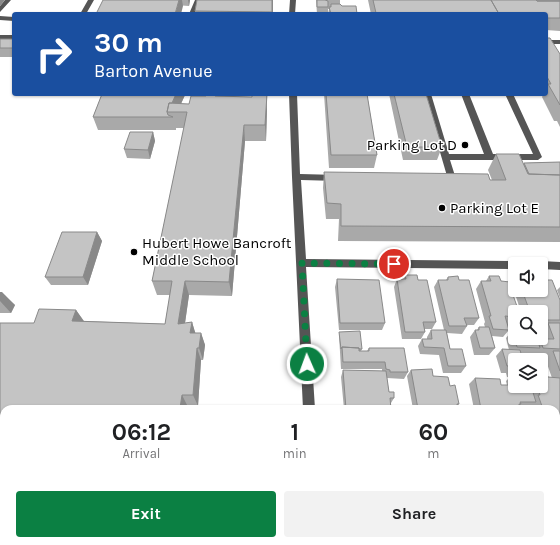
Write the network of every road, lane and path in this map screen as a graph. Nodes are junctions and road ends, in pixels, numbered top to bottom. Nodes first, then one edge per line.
1 (8, 0) edge
2 (91, 0) edge
3 (198, 0) edge
4 (293, 0) edge
5 (0, 10) edge
6 (84, 12) edge
7 (193, 12) edge
8 (292, 12) edge
9 (0, 18) edge
10 (12, 19) edge
11 (0, 36) edge
12 (12, 37) edge
13 (548, 42) edge
14 (560, 42) edge
15 (293, 96) edge
16 (428, 96) edge
17 (467, 96) edge
18 (510, 96) edge
19 (446, 157) junction
20 (490, 158) junction
21 (296, 177) junction
22 (345, 178) edge
23 (437, 179) edge
24 (302, 263) junction
25 (508, 265) edge
26 (548, 265) edge
27 (560, 266) edge
28 (309, 405) edge

1 - 5 street
2 - 6 street
3 - 7 street
4 - 8 street
9 - 10 street
11 - 12 street
13 - 14 street
15 - 21 street
16 - 19 street
17 - 20 street
18 - 20 street
19 - 20 street
19 - 23 street
21 - 22 street
21 - 24 street
24 - 25 street
24 - 28 street
26 - 27 street

